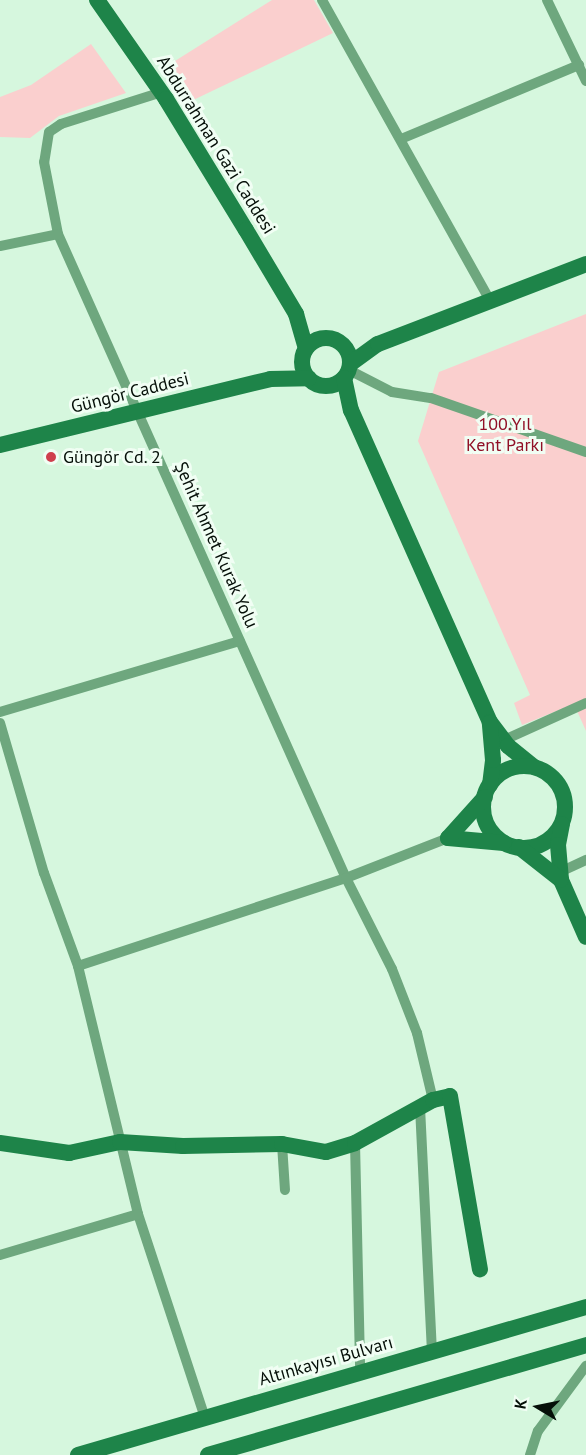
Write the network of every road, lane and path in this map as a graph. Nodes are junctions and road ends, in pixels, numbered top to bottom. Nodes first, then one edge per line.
1 (97, 0) edge
2 (322, 0) edge
3 (547, 0) edge
4 (583, 72) edge
5 (162, 92) junction
6 (401, 139) junction
7 (58, 234) junction
8 (0, 246) edge
9 (586, 264) edge
10 (491, 302) junction
11 (296, 314) junction
12 (334, 340) junction
13 (378, 344) junction
14 (305, 352) junction
15 (348, 370) junction
16 (270, 379) junction
17 (316, 382) junction
18 (351, 410) junction
19 (139, 412) junction
20 (0, 445) edge
21 (586, 452) edge
22 (240, 641) junction
23 (586, 703) edge
24 (0, 712) edge
25 (490, 722) junction
26 (0, 723) edge
27 (504, 740) junction
28 (534, 767) junction
29 (487, 791) junction
30 (563, 819) junction
31 (448, 838) junction
32 (512, 845) junction
33 (586, 860) edge
34 (560, 876) junction
35 (346, 878) junction
36 (586, 937) edge
37 (78, 966) junction
38 (426, 1104) junction
39 (120, 1142) junction
40 (0, 1143) edge
41 (355, 1143) junction
42 (282, 1144) junction
43 (285, 1190) dead end
44 (138, 1214) junction
45 (0, 1255) edge
46 (480, 1269) dead end
47 (586, 1307) edge
48 (586, 1346) edge
49 (432, 1351) junction
50 (586, 1366) edge
51 (360, 1371) junction
52 (205, 1418) junction
53 (78, 1455) edge
54 (208, 1455) edge
55 (530, 1455) edge

1 - 5 street, Abdurrahman Gazi Caddesi
2 - 6 street
3 - 4 street
4 - 6 street
5 - 7 street, Şehit Ahmet Kurak Yolu
5 - 11 street, Abdurrahman Gazi Caddesi
6 - 10 street
7 - 8 street
7 - 19 street, Şehit Ahmet Kurak Yolu
9 - 10 street
10 - 13 street
11 - 12 street, Abdurrahman Gazi Caddesi
11 - 14 street, Abdurrahman Gazi Caddesi
12 - 13 street
12 - 14 street, Güngör Caddesi
12 - 15 street
13 - 15 street
14 - 16 street, Güngör Caddesi
14 - 17 street, Abdurrahman Gazi Caddesi
15 - 17 street, Güngör Caddesi
15 - 18 street
15 - 21 street
16 - 17 street, Güngör Caddesi
16 - 19 street, Güngör Caddesi
17 - 18 street
18 - 25 street
19 - 20 street, Güngör Caddesi
19 - 22 street, Şehit Ahmet Kurak Yolu
22 - 24 street
22 - 35 street, Şehit Ahmet Kurak Yolu
23 - 27 street
25 - 27 street
25 - 29 street
26 - 37 street
27 - 28 street
28 - 29 street
28 - 30 street
29 - 31 street
29 - 32 street
30 - 32 street
30 - 34 street
31 - 32 street
31 - 35 street
32 - 34 street
33 - 34 street
34 - 36 street
35 - 37 street
35 - 38 street, Şehit Ahmet Kurak Yolu
37 - 39 street
38 - 41 street
38 - 46 street
38 - 49 street, Şehit Ahmet Kurak Yolu
39 - 40 street
39 - 42 street
39 - 44 street
41 - 42 street
41 - 51 street
42 - 43 street
44 - 45 street
44 - 52 street
47 - 49 street, Altınkayısı Bulvarı
48 - 54 street
49 - 51 street, Altınkayısı Bulvarı
50 - 55 street
51 - 52 street, Altınkayısı Bulvarı
52 - 53 street, Altınkayısı Bulvarı

